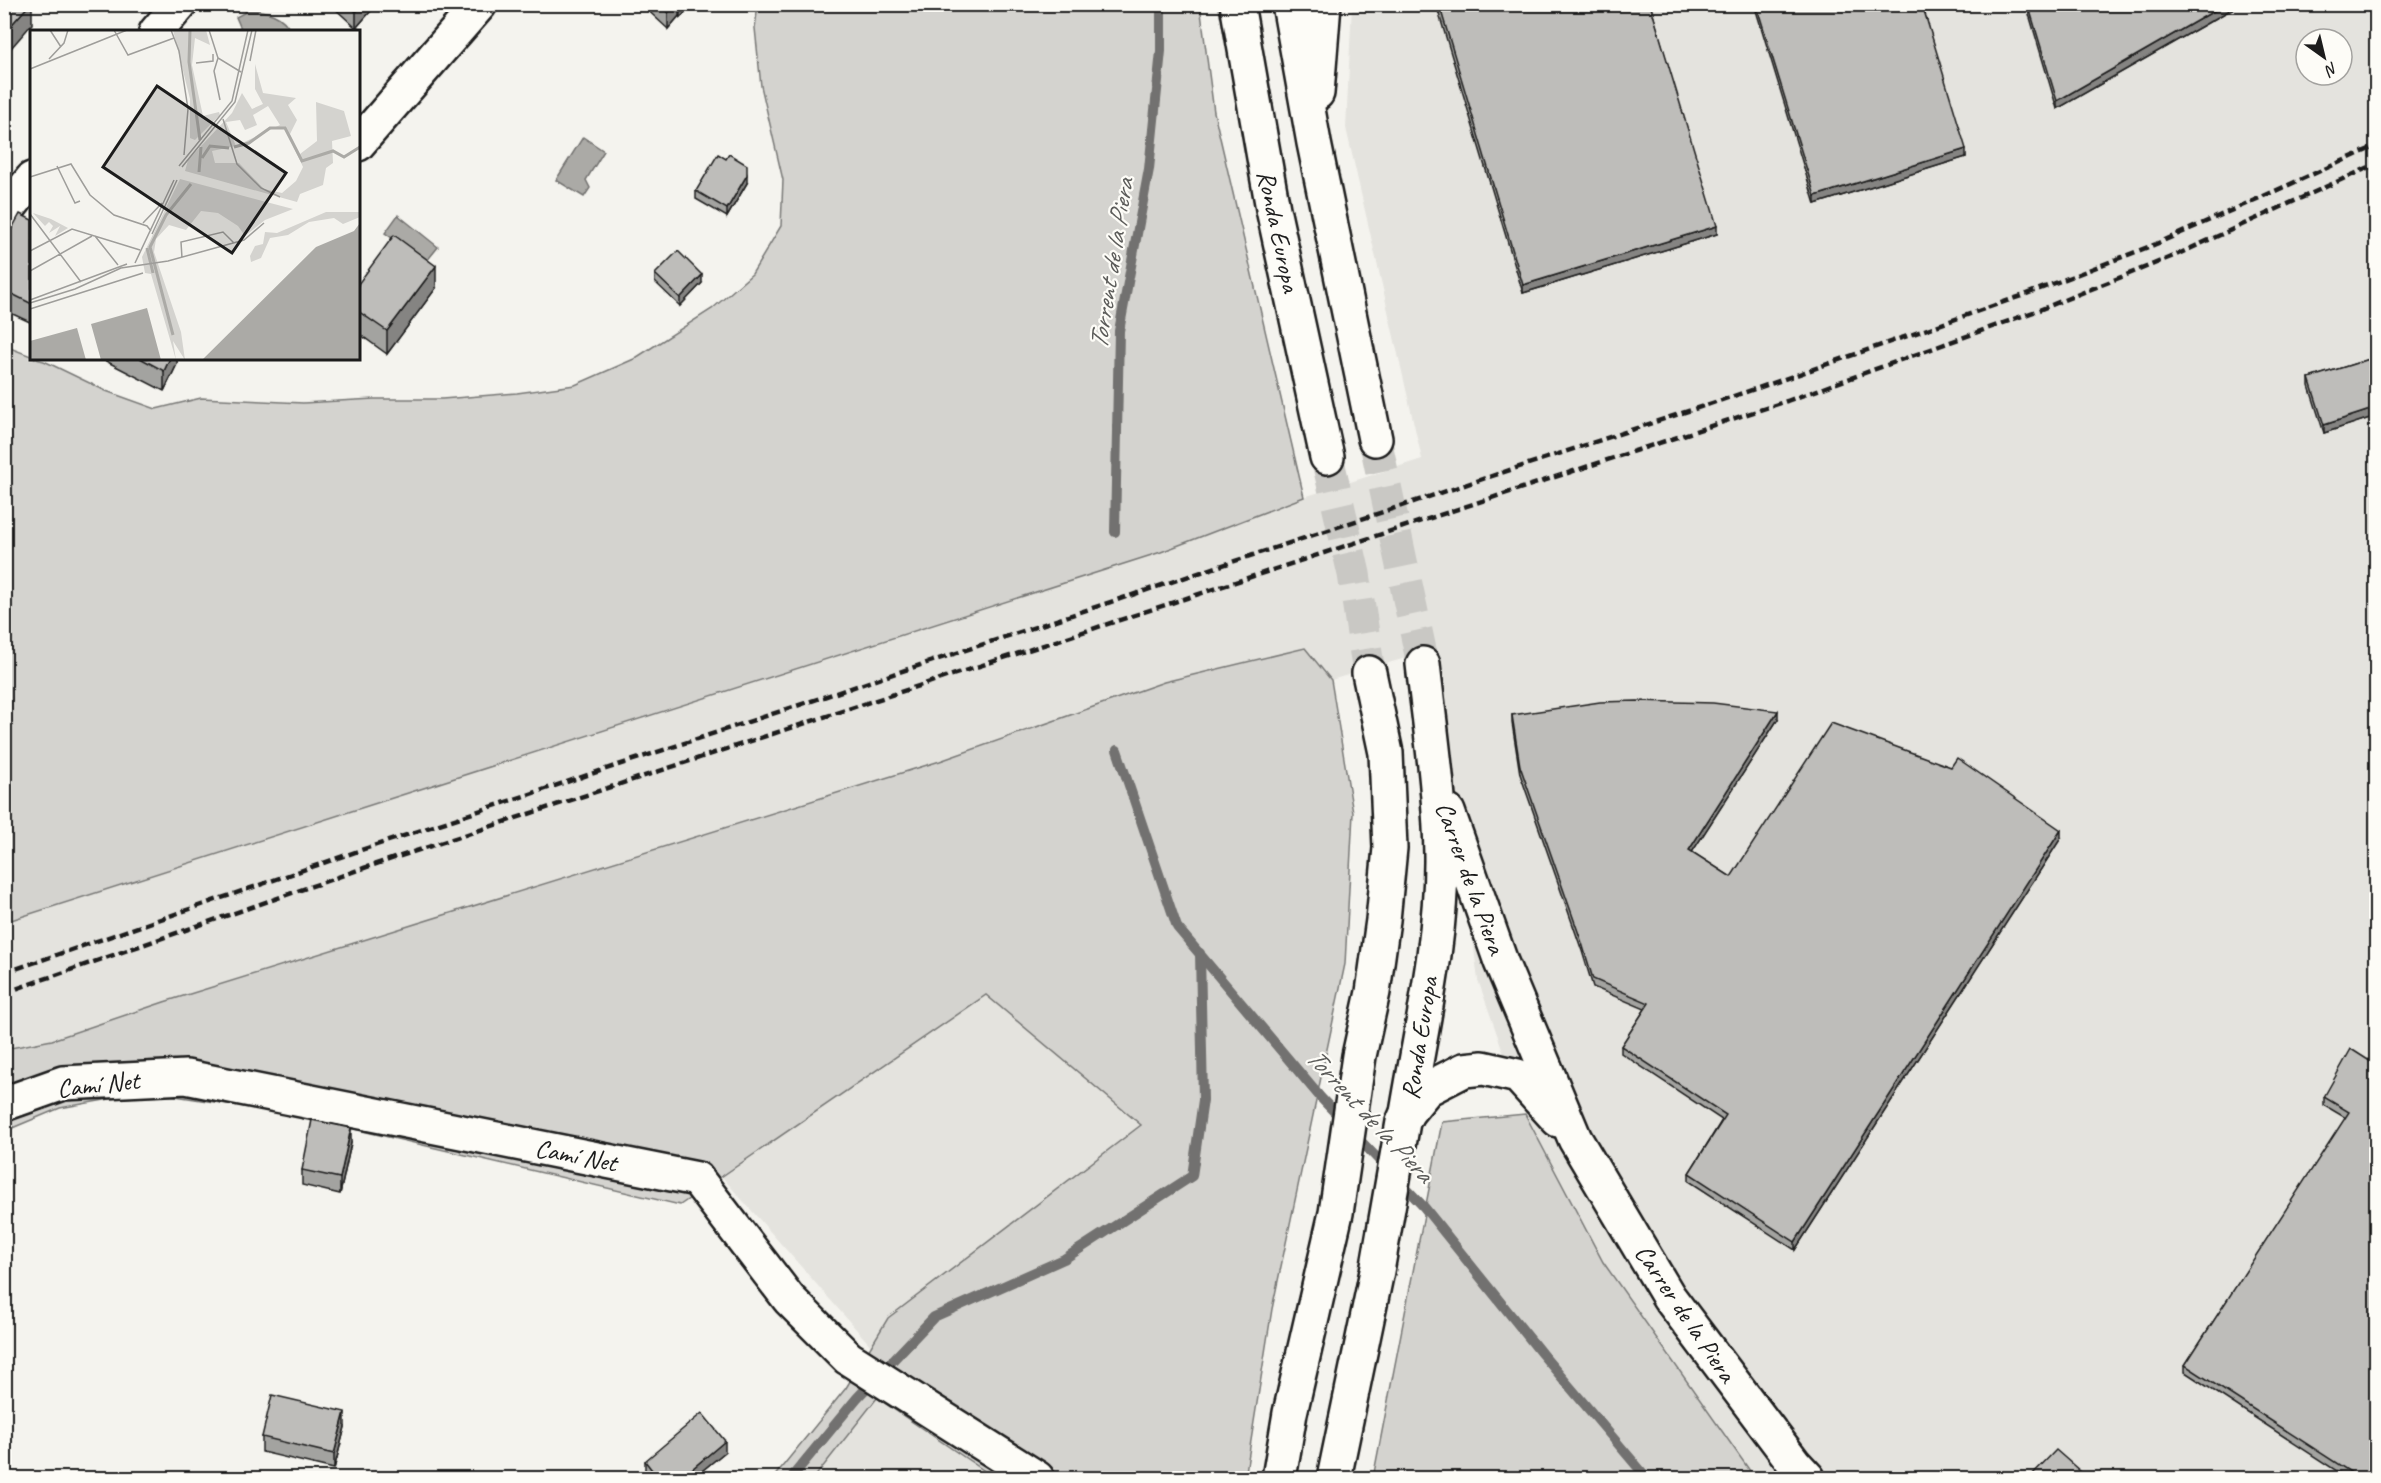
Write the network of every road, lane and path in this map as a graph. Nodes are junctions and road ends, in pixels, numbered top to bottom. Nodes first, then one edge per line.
1 (180, 4) edge
2 (480, 4) edge
3 (1237, 4) edge
4 (1289, 4) edge
5 (1324, 4) edge
6 (158, 30) edge
7 (360, 142) edge
8 (1314, 143) junction
9 (30, 182) edge
10 (4, 214) edge
11 (1375, 439) tunnel mouth
12 (1327, 457) tunnel mouth
13 (1423, 664) tunnel mouth
14 (1368, 673) tunnel mouth
15 (1437, 783) junction
16 (4, 1104) edge
17 (1405, 1118) junction
18 (1575, 1139) junction
19 (1037, 1479) edge
20 (1280, 1479) edge
21 (1334, 1479) edge
22 (1808, 1479) edge

1 - 6 street
2 - 7 street
3 - 12 street, Ronda Europa
4 - 8 street, Ronda Europa
5 - 8 street
8 - 11 street, Ronda Europa
9 - 10 street
13 - 15 street, Ronda Europa
14 - 20 street, Ronda Europa
15 - 17 street, Ronda Europa
15 - 18 street, Carrer de la Piera
16 - 19 street, Camí Net
17 - 18 street, Carrer de la Piera
17 - 21 street, Ronda Europa
18 - 22 street, Carrer de la Piera

